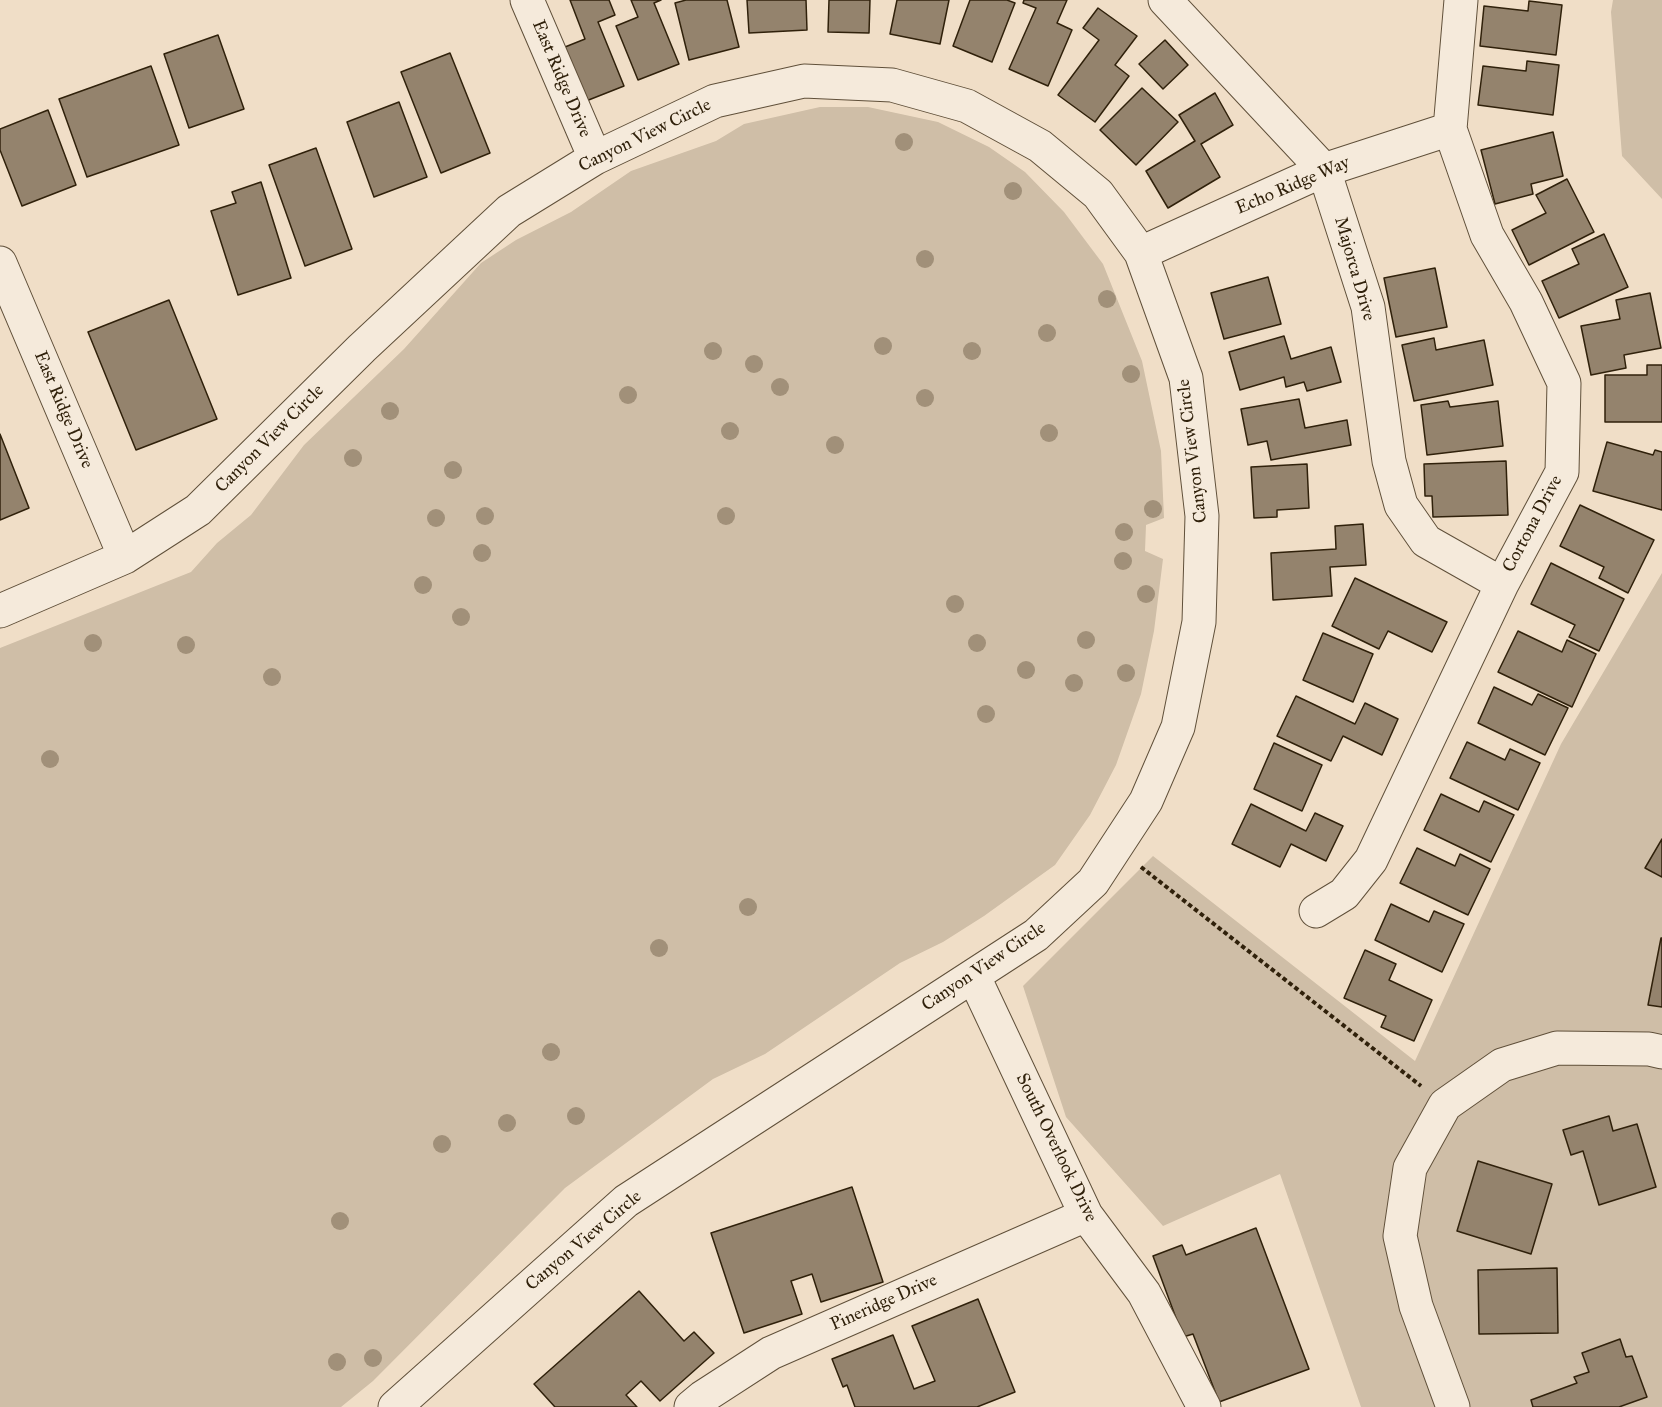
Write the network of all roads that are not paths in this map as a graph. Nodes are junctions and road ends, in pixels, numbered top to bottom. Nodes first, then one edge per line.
1 (527, 0) edge
2 (1165, 0) edge
3 (1461, 0) edge
4 (1449, 129) junction
5 (595, 158) junction
6 (1324, 170) junction
7 (1141, 253) junction
8 (0, 263) edge
9 (125, 557) junction
10 (1502, 584) junction
11 (0, 611) edge
12 (1316, 911) dead end
13 (974, 976) junction
14 (1662, 1052) edge
15 (1086, 1215) junction
16 (395, 1407) edge
17 (691, 1407) edge
18 (1204, 1407) edge
19 (1453, 1407) edge

1 - 5 street, East Ridge Drive
2 - 6 street, Majorca Drive
3 - 4 street, Cortona Drive
4 - 6 street, Echo Ridge Way
4 - 10 street, Cortona Drive
5 - 7 street, Canyon View Circle
5 - 9 street, Canyon View Circle
6 - 7 street, Echo Ridge Way
6 - 10 street, Majorca Drive
7 - 13 street, Canyon View Circle
8 - 9 street, East Ridge Drive
9 - 11 street, Canyon View Circle
10 - 12 street, Cortona Drive
13 - 15 street, South Overlook Drive
13 - 16 street, Canyon View Circle
14 - 19 street
15 - 17 street, Pineridge Drive
15 - 18 street, South Overlook Drive

